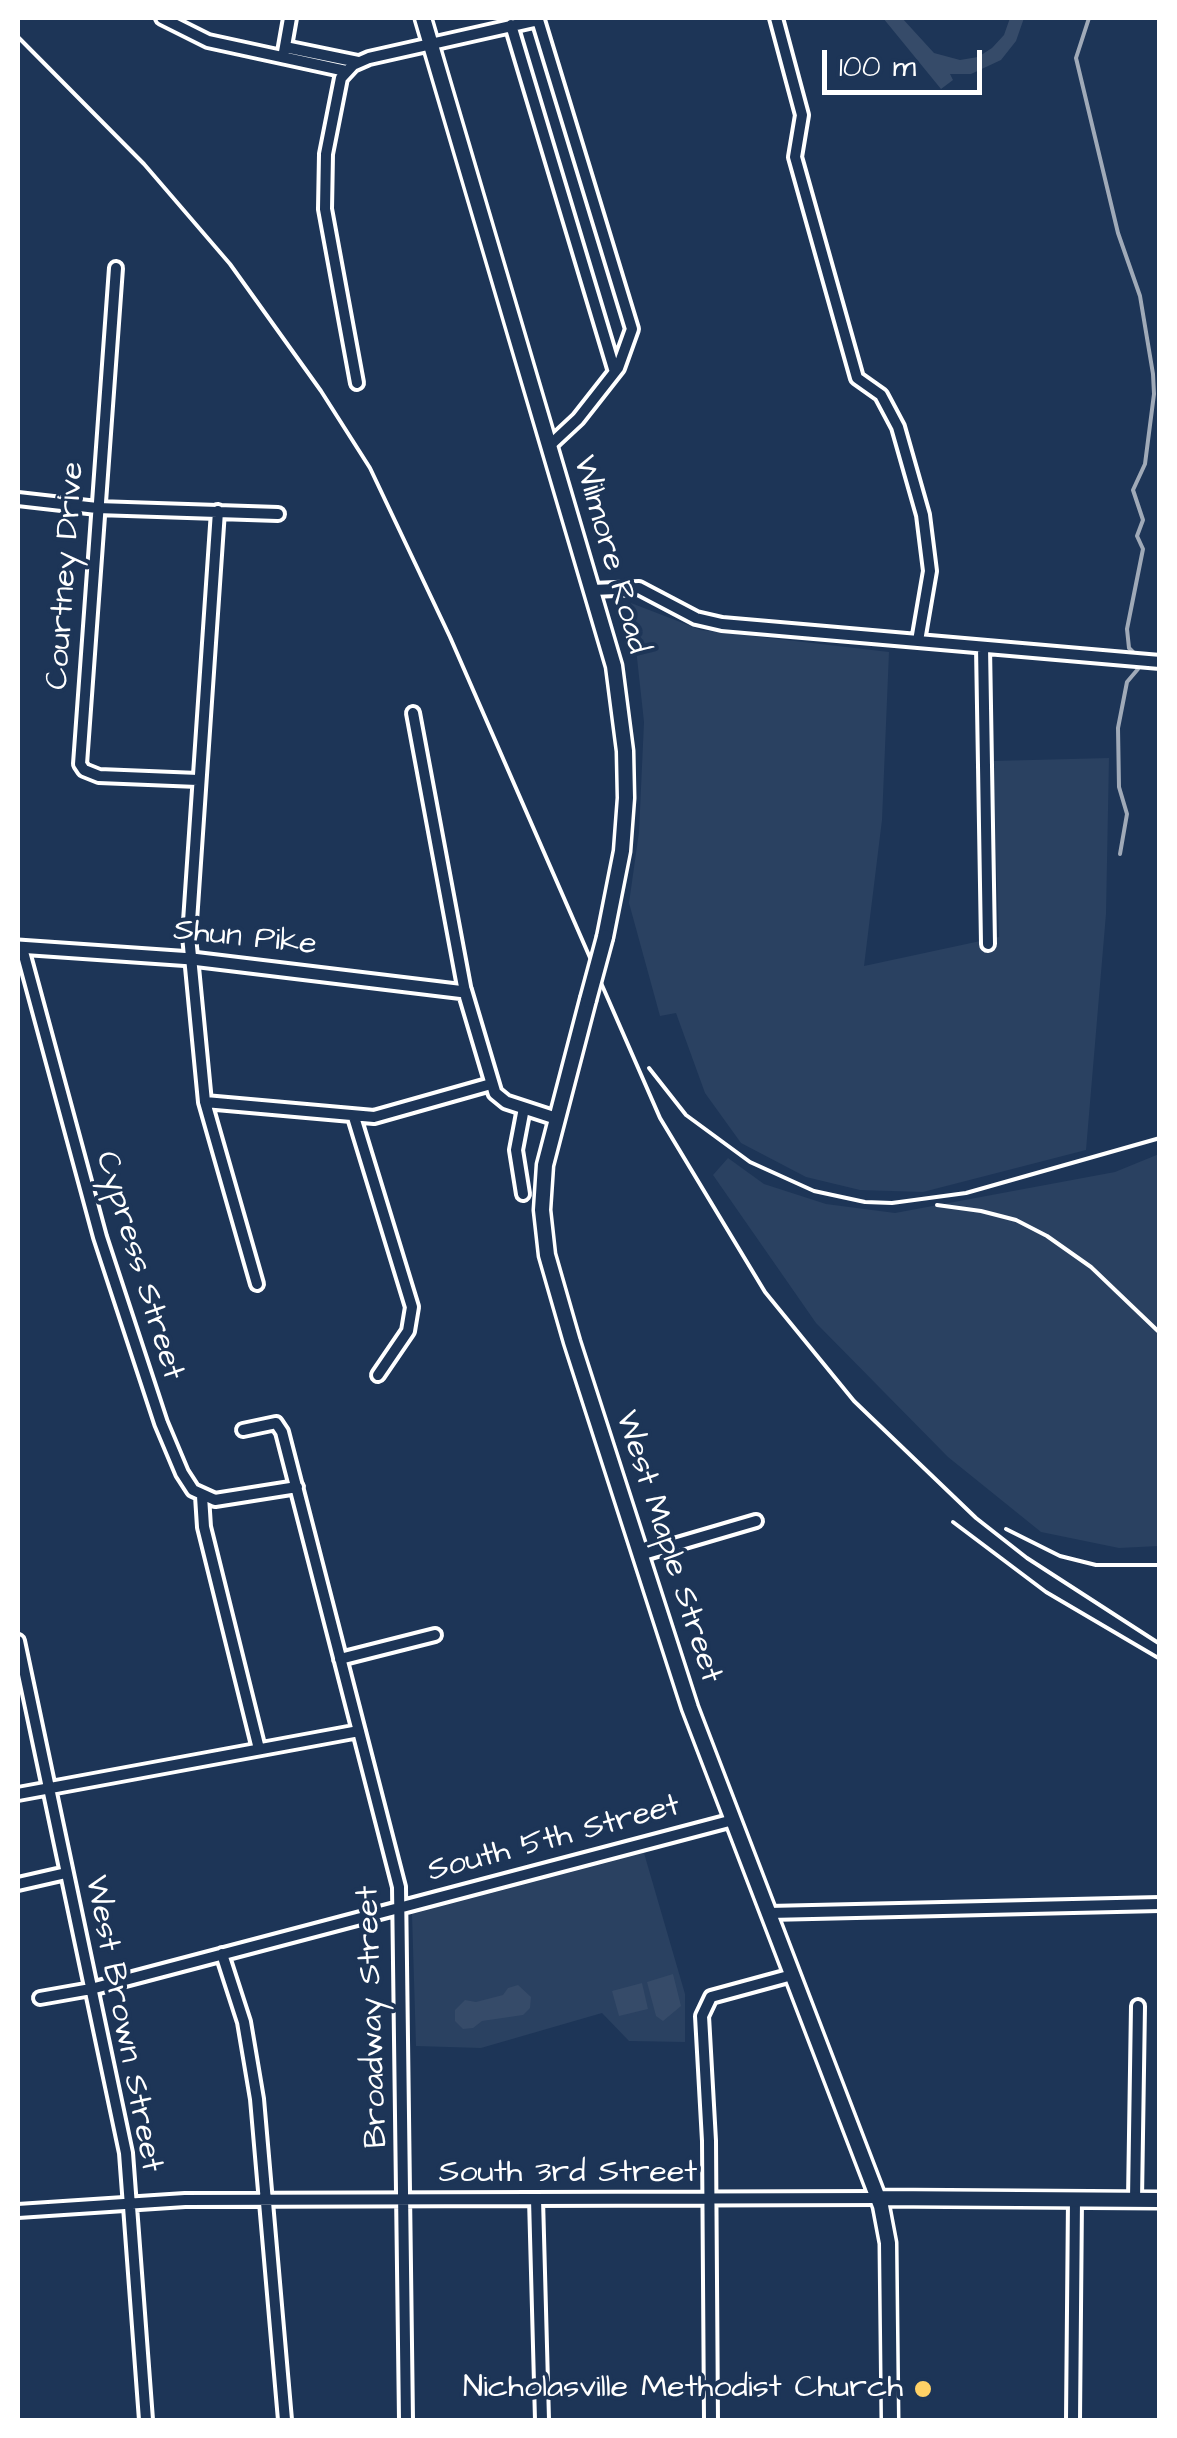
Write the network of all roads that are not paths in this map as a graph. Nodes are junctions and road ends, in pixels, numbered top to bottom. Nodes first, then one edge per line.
1 (162, 18) edge
2 (290, 18) edge
3 (423, 18) edge
4 (776, 18) edge
5 (537, 19) edge
6 (510, 25) junction
7 (430, 42) junction
8 (284, 52) junction
9 (359, 62) junction
10 (346, 71) junction
11 (116, 268) dead end
12 (616, 372) junction
13 (357, 383) dead end
14 (549, 446) junction
15 (18, 499) edge
16 (96, 508) junction
17 (218, 512) junction
18 (278, 514) dead end
19 (593, 590) junction
20 (918, 641) junction
21 (982, 646) junction
22 (1160, 662) edge
23 (413, 713) dead end
24 (198, 780) junction
25 (988, 944) dead end
26 (20, 947) edge
27 (192, 959) junction
28 (465, 992) junction
29 (491, 1084) junction
30 (205, 1102) junction
31 (524, 1108) junction
32 (354, 1117) junction
33 (555, 1118) junction
34 (522, 1194) dead end
35 (257, 1284) dead end
36 (378, 1376) dead end
37 (243, 1430) dead end
38 (297, 1487) junction
39 (202, 1496) junction
40 (756, 1521) dead end
41 (640, 1555) junction
42 (435, 1635) dead end
43 (18, 1641) edge
44 (340, 1659) junction
45 (359, 1731) junction
46 (259, 1749) junction
47 (49, 1790) junction
48 (18, 1794) edge
49 (732, 1820) junction
50 (66, 1874) junction
51 (18, 1884) edge
52 (1160, 1904) edge
53 (402, 1906) junction
54 (769, 1914) junction
55 (222, 1954) junction
56 (792, 1975) junction
57 (91, 1989) junction
58 (40, 1998) dead end
59 (1138, 2006) dead end
60 (878, 2198) junction
61 (1075, 2198) junction
62 (536, 2199) junction
63 (709, 2199) junction
64 (1135, 2199) junction
65 (266, 2200) junction
66 (404, 2200) junction
67 (1160, 2200) edge
68 (130, 2202) junction
69 (18, 2211) edge
70 (146, 2420) edge
71 (286, 2420) edge
72 (406, 2420) edge
73 (542, 2420) edge
74 (711, 2420) edge
75 (890, 2420) edge
76 (1073, 2420) edge

1 - 8 street
2 - 8 street
3 - 7 main road, Wilmore Road
4 - 20 street
5 - 6 street
5 - 12 street
6 - 7 street
6 - 12 street
7 - 9 street
7 - 14 main road, Wilmore Road
8 - 9 street
8 - 10 street
9 - 10 street
10 - 13 street
11 - 16 street, Courtney Drive
12 - 14 street
14 - 19 main road, Wilmore Road
15 - 16 street
16 - 17 street
16 - 24 street, Courtney Drive
17 - 18 street
17 - 24 street
19 - 20 street
19 - 33 main road, Wilmore Road, bridge
20 - 21 street
21 - 22 street
21 - 25 street
23 - 28 street
24 - 27 street
26 - 27 street, Shun Pike
26 - 39 street, Cypress Street
27 - 28 street, Shun Pike
27 - 30 street
28 - 29 street
29 - 31 street
29 - 32 street
30 - 32 street
30 - 35 street
31 - 33 street
31 - 34 street
32 - 36 street
33 - 41 main road, West Maple Street
37 - 38 street, Broadway Street
38 - 39 street
38 - 44 street, Broadway Street
39 - 46 street
40 - 41 street
41 - 49 main road, West Maple Street
42 - 44 street
43 - 47 street, West Brown Street
44 - 45 street, Broadway Street
45 - 46 street
45 - 53 street, Broadway Street
46 - 47 street
47 - 48 street
47 - 50 street, West Brown Street
49 - 53 street, South 5th Street
49 - 54 main road, West Maple Street
50 - 51 street
50 - 57 street, West Brown Street
52 - 54 street
53 - 55 street, South 5th Street
53 - 66 street, Broadway Street
54 - 56 main road, West Maple Street
55 - 57 street, South 5th Street
55 - 65 street
56 - 60 main road, West Maple Street
56 - 63 street
57 - 58 street, South 5th Street
57 - 68 street, West Brown Street
59 - 64 street
60 - 61 main road
60 - 63 street, South 3rd Street
60 - 75 main road, West Maple Street
61 - 64 main road
61 - 76 street
62 - 63 street, South 3rd Street
62 - 66 street, South 3rd Street
62 - 73 street
63 - 74 street
64 - 67 main road
65 - 66 street, South 3rd Street
65 - 68 street, South 3rd Street
65 - 71 street
66 - 72 street, Broadway Street
68 - 69 street, South 3rd Street
68 - 70 street, West Brown Street

